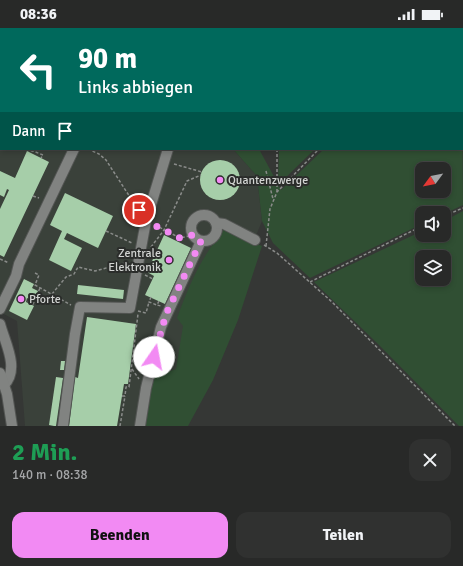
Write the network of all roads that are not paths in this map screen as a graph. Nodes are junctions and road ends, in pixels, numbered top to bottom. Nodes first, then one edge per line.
1 (74, 150) edge
2 (168, 150) edge
3 (216, 223) junction
4 (197, 238) junction
5 (255, 240) road end
6 (1, 306) edge
7 (0, 324) edge
8 (0, 373) edge
9 (4, 385) junction
10 (12, 426) edge
11 (63, 426) edge
12 (140, 426) edge

1 - 6 street
2 - 11 street
3 - 4 street
3 - 4 street
3 - 5 street
4 - 12 street
7 - 9 street
8 - 9 street
9 - 10 street

